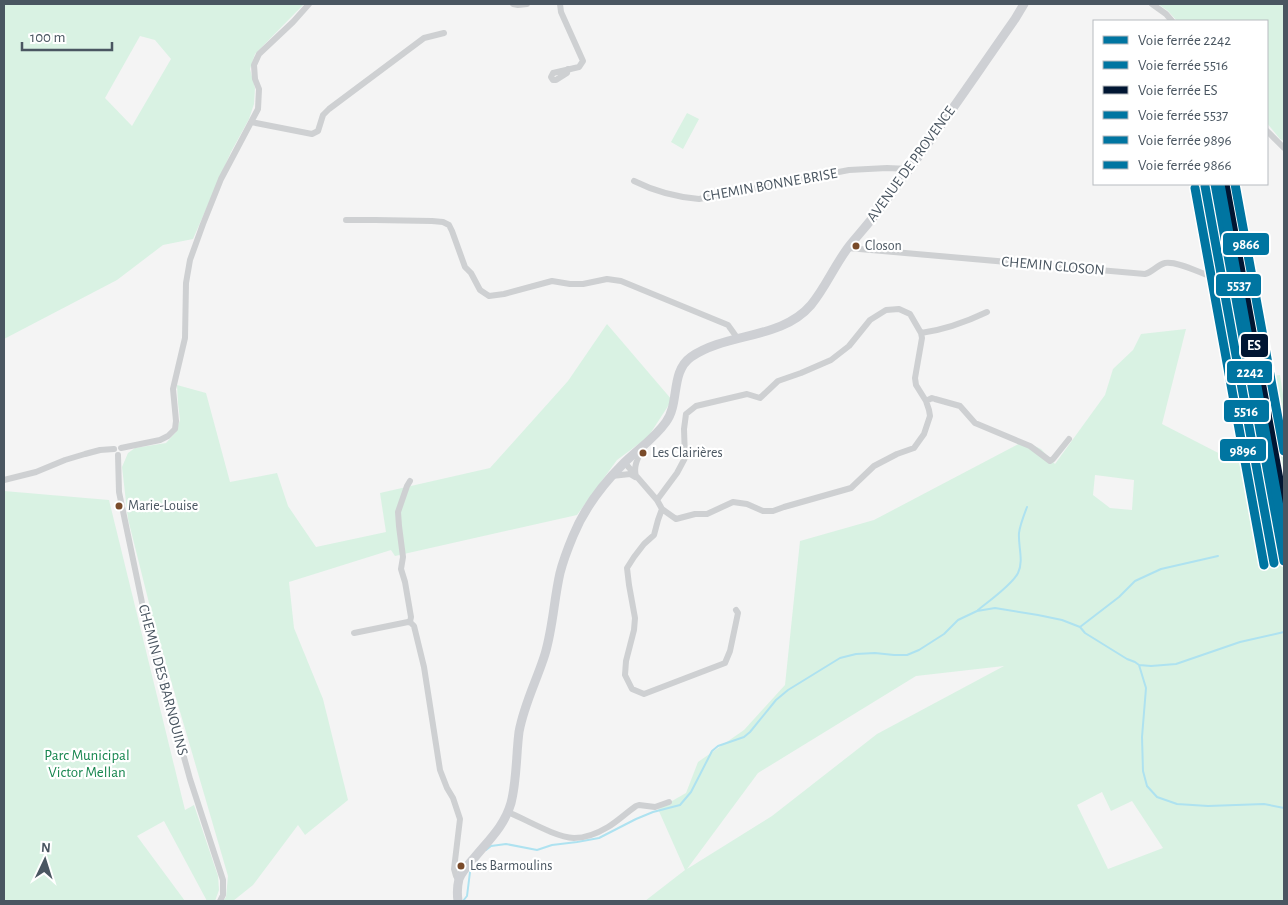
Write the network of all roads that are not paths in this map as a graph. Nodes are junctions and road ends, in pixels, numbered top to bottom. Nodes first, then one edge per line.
1 (309, 4) edge
2 (513, 4) edge
3 (527, 4) edge
4 (560, 4) edge
5 (1024, 4) edge
6 (1152, 4) edge
7 (1171, 20) edge
8 (444, 33) dead end
9 (568, 69) dead end
10 (251, 122) junction
11 (1268, 132) edge
12 (1284, 148) edge
13 (909, 169) junction
14 (634, 181) dead end
15 (346, 220) dead end
16 (848, 248) junction
17 (1251, 287) dead end
18 (986, 312) dead end
19 (921, 333) junction
20 (738, 339) junction
21 (926, 401) junction
22 (1069, 439) dead end
23 (644, 445) junction
24 (116, 452) junction
25 (625, 462) junction
26 (612, 476) junction
27 (637, 478) junction
28 (4, 480) edge
29 (410, 481) dead end
30 (657, 500) junction
31 (662, 509) junction
32 (736, 610) dead end
33 (410, 622) junction
34 (354, 633) dead end
35 (669, 802) dead end
36 (508, 812) junction
37 (459, 881) junction
38 (220, 901) edge
39 (458, 901) edge

1 - 10 street
2 - 3 street
4 - 9 street
5 - 13 street, AVENUE DE PROVENCE
6 - 7 street
8 - 10 street
10 - 24 street
11 - 12 street
13 - 14 street, CHEMIN BONNE BRISE
13 - 16 street, AVENUE DE PROVENCE
15 - 20 street
16 - 17 street, CHEMIN CLOSON
16 - 20 street, AVENUE DE PROVENCE
18 - 19 street
19 - 21 street
19 - 30 street
20 - 23 street, AVENUE DE PROVENCE
21 - 22 street
21 - 31 street
23 - 25 street, AVENUE DE PROVENCE
23 - 27 street
24 - 28 street
24 - 38 street, CHEMIN DES BARNOUINS
25 - 26 street, AVENUE DE PROVENCE
25 - 27 street
26 - 27 street
26 - 36 street, AVENUE DE PROVENCE
27 - 30 street
29 - 33 street
30 - 31 street
31 - 32 street
33 - 34 street
33 - 37 street
35 - 36 street
36 - 37 street, AVENUE DE PROVENCE
37 - 39 street

